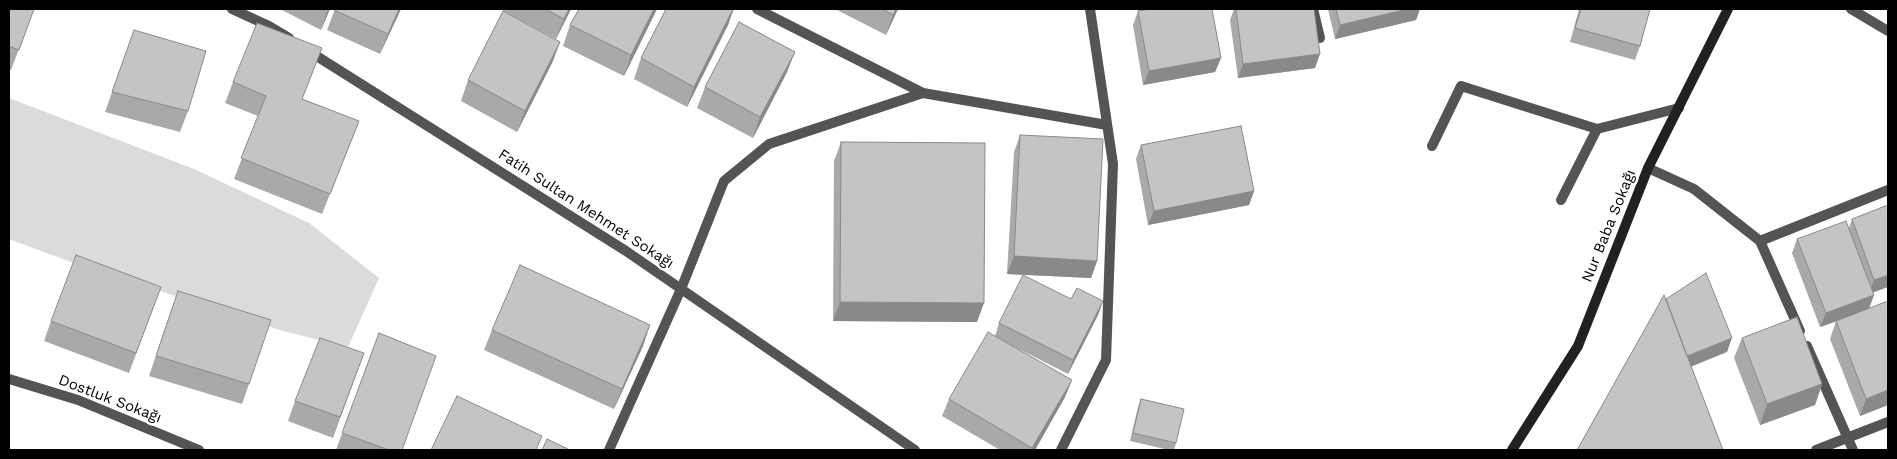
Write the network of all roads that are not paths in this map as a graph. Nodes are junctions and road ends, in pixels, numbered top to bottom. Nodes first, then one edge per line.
1 (232, 9) edge
2 (758, 9) edge
3 (1090, 9) edge
4 (1313, 9) edge
5 (1728, 9) edge
6 (1851, 9) edge
7 (1888, 31) edge
8 (1320, 38) edge
9 (923, 93) junction
10 (1678, 108) junction
11 (1107, 125) junction
12 (1597, 129) junction
13 (1432, 146) dead end
14 (1648, 168) junction
15 (1888, 190) edge
16 (1561, 200) dead end
17 (1760, 241) junction
18 (681, 289) junction
19 (9, 379) edge
20 (1888, 422) edge
21 (1848, 438) junction
22 (199, 450) edge
23 (609, 450) edge
24 (915, 450) edge
25 (1062, 450) edge
26 (1512, 450) edge
27 (1816, 450) edge
28 (1853, 450) edge

1 - 18 street, Fatih Sultan Mehmet Sokağı
2 - 9 street
3 - 11 street
4 - 8 street
5 - 10 main road, Nur Baba Sokağı
6 - 7 street
9 - 11 street
9 - 18 street
10 - 12 street
10 - 14 main road, Nur Baba Sokağı
11 - 25 street
12 - 13 street
12 - 16 street
14 - 17 street
14 - 26 main road, Nur Baba Sokağı
15 - 17 street
17 - 21 street
18 - 23 street
18 - 24 street, Fatih Sultan Mehmet Sokağı
19 - 22 street, Dostluk Sokağı
20 - 21 street
21 - 27 street
21 - 28 street

